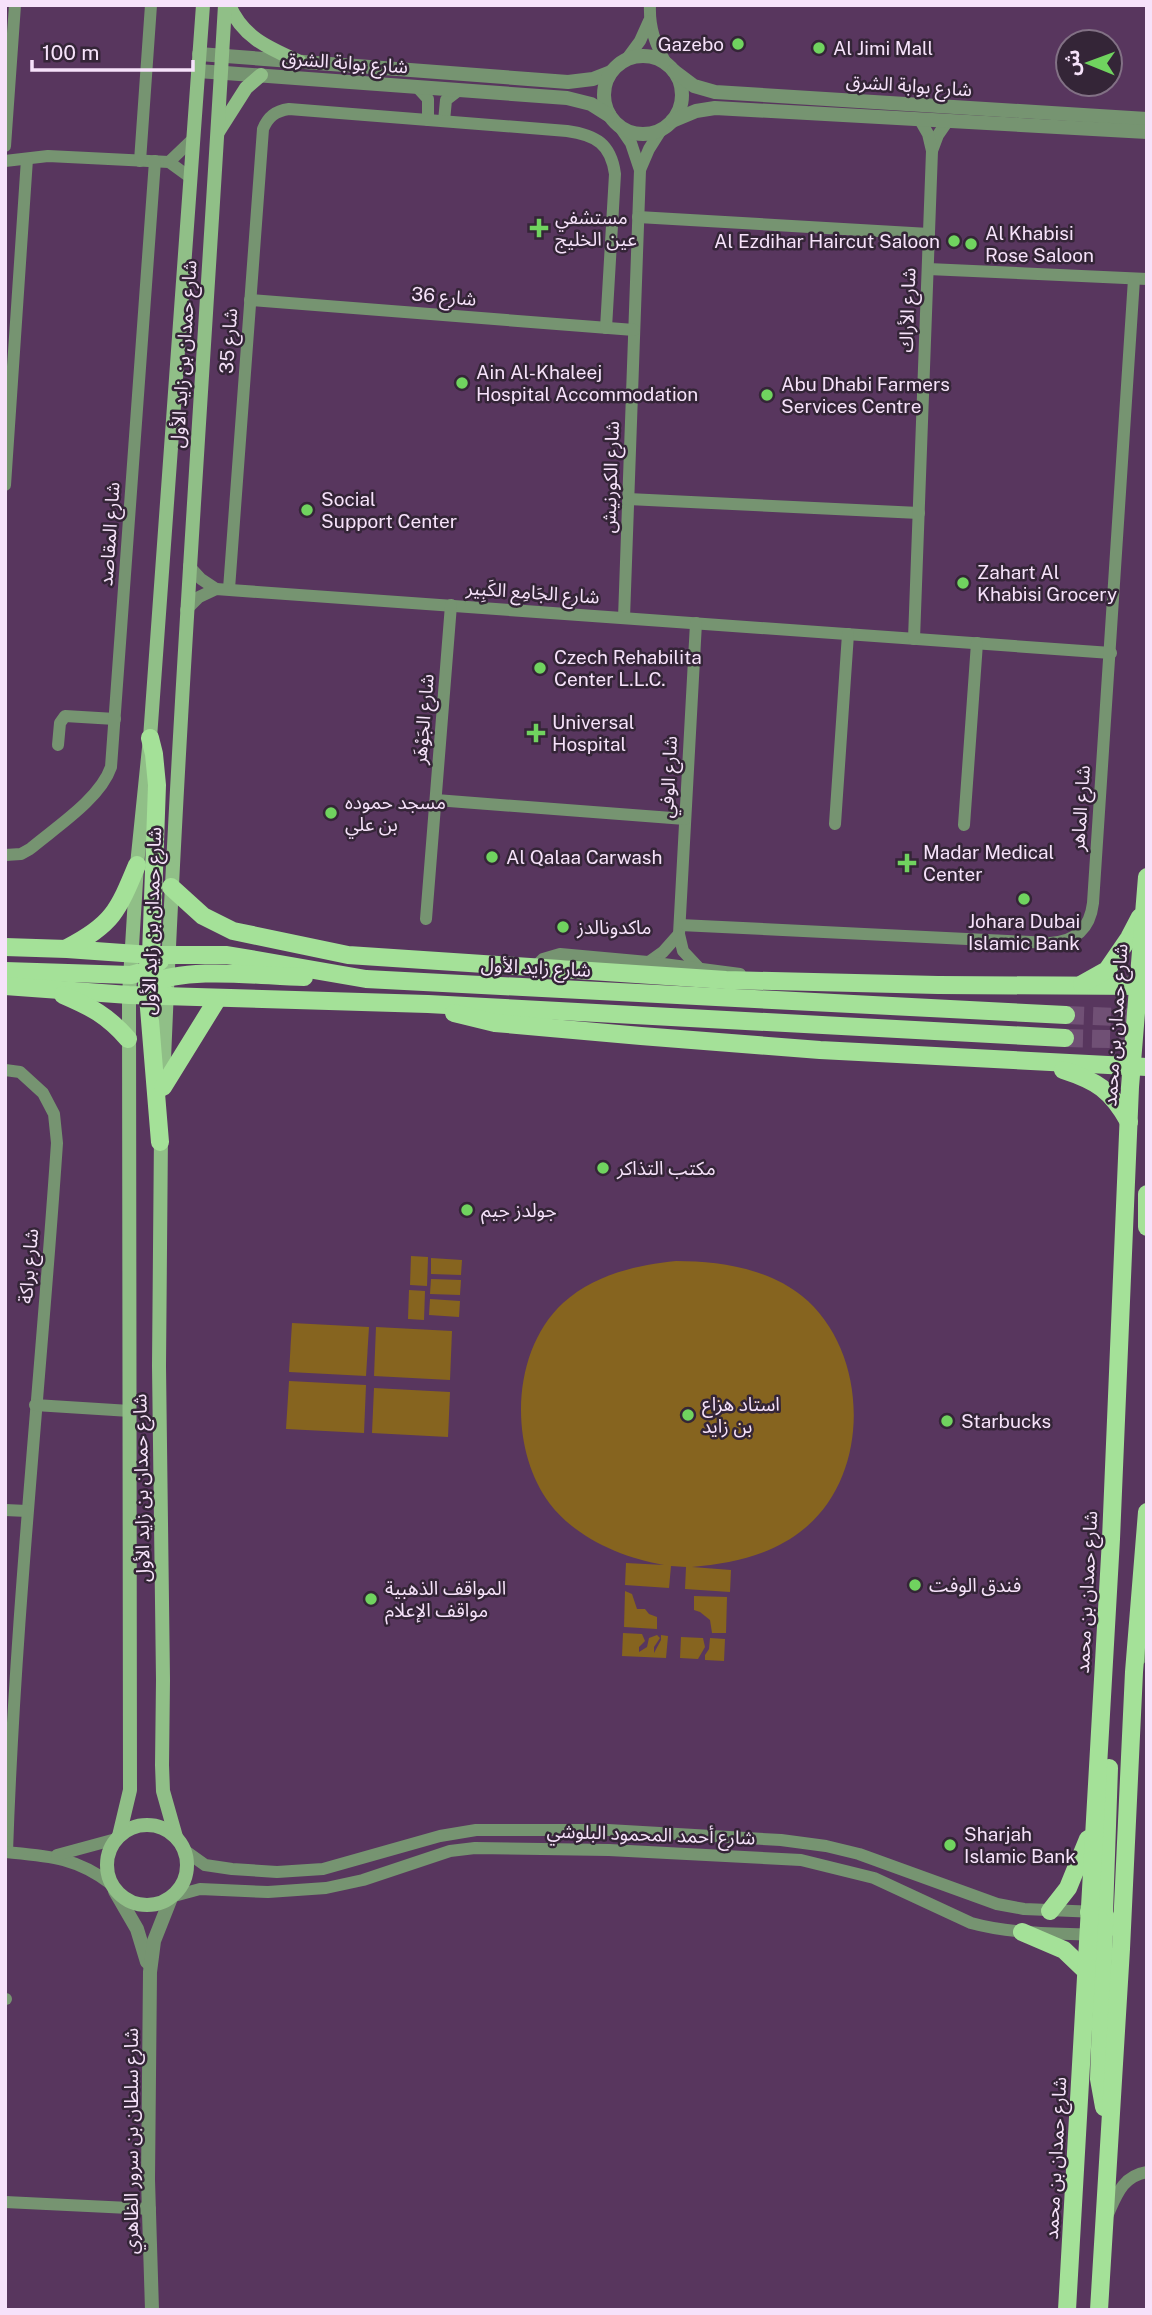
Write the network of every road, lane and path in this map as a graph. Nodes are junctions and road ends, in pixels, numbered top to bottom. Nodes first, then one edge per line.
1 (15, 5) edge
2 (151, 5) edge
3 (203, 5) edge
4 (227, 5) edge
5 (650, 5) edge
6 (649, 20) junction
7 (199, 54) junction
8 (222, 56) junction
9 (626, 60) junction
10 (300, 62) junction
11 (670, 67) junction
12 (198, 71) junction
13 (611, 72) junction
14 (221, 73) junction
15 (261, 75) junction
16 (417, 87) junction
17 (460, 90) junction
18 (610, 116) junction
19 (1147, 119) edge
20 (428, 120) junction
21 (920, 120) junction
22 (444, 121) junction
23 (947, 122) junction
24 (667, 126) junction
25 (621, 127) junction
26 (1147, 132) edge
27 (217, 133) junction
28 (194, 138) junction
29 (5, 146) edge
30 (932, 151) junction
31 (27, 159) junction
32 (140, 161) junction
33 (155, 161) junction
34 (5, 162) edge
35 (169, 162) junction
36 (640, 170) junction
37 (191, 178) junction
38 (638, 217) junction
39 (929, 234) junction
40 (928, 269) junction
41 (1140, 279) edge
42 (250, 300) junction
43 (606, 328) junction
44 (634, 330) junction
45 (5, 485) edge
46 (628, 499) junction
47 (919, 513) junction
48 (189, 566) junction
49 (222, 589) junction
50 (451, 605) junction
51 (186, 610) junction
52 (624, 618) junction
53 (696, 623) junction
54 (848, 634) junction
55 (915, 639) junction
56 (977, 643) junction
57 (1111, 653) junction
58 (115, 719) junction
59 (149, 738) junction
60 (58, 745) dead end
61 (436, 800) junction
62 (685, 819) junction
63 (835, 824) dead end
64 (964, 825) dead end
65 (5, 855) edge
66 (137, 865) junction
67 (1147, 877) edge
68 (170, 887) junction
69 (1144, 908) junction
70 (426, 919) dead end
71 (680, 929) junction
72 (5, 947) edge
73 (66, 948) junction
74 (132, 954) junction
75 (227, 955) junction
76 (348, 955) junction
77 (649, 962) junction
78 (533, 968) junction
79 (699, 968) junction
80 (5, 971) edge
81 (152, 973) junction
82 (366, 979) junction
83 (778, 981) junction
84 (1081, 985) junction
85 (5, 986) edge
86 (50, 990) junction
87 (1144, 990) edge
88 (130, 995) junction
89 (167, 996) junction
90 (218, 998) junction
91 (428, 1004) junction
92 (1066, 1015) tunnel mouth
93 (1147, 1026) edge
94 (1065, 1038) tunnel mouth
95 (128, 1039) junction
96 (1044, 1063) junction
97 (1139, 1067) edge
98 (5, 1070) edge
99 (163, 1087) junction
100 (1129, 1122) junction
101 (160, 1142) junction
102 (1147, 1194) edge
103 (1147, 1227) edge
104 (35, 1405) junction
105 (130, 1410) junction
106 (5, 1510) edge
107 (27, 1511) junction
108 (1147, 1512) edge
109 (1146, 1550) edge
110 (1147, 1636) edge
111 (1134, 1672) junction
112 (1098, 1739) junction
113 (1094, 1823) junction
114 (117, 1837) junction
115 (176, 1837) junction
116 (184, 1850) junction
117 (6, 1852) edge
118 (50, 1856) junction
119 (113, 1887) junction
120 (172, 1897) junction
121 (1050, 1911) junction
122 (1105, 1913) junction
123 (1022, 1931) junction
124 (1105, 1936) junction
125 (150, 1972) junction
126 (1087, 1972) junction
127 (1147, 2172) edge
128 (5, 2202) edge
129 (150, 2209) junction
130 (1103, 2224) junction
131 (152, 2310) edge
132 (1068, 2310) edge
133 (1099, 2310) edge

1 - 29 street
2 - 32 street
3 - 7 main road, شارع حمدان بن زايد الأول
4 - 8 main road, شارع حمدان بن زايد الأول
4 - 10 main road
5 - 6 street
6 - 9 street
6 - 11 street
7 - 8 street, شارع بوابة الشرق
7 - 12 main road, شارع حمدان بن زايد الأول
8 - 10 street, شارع بوابة الشرق
8 - 14 main road, شارع حمدان بن زايد الأول
9 - 11 street
9 - 13 street
10 - 13 street, شارع بوابة الشرق
11 - 19 street, شارع بوابة الشرق
11 - 24 street
12 - 14 street, شارع بوابة الشرق
12 - 28 main road, شارع حمدان بن زايد الأول
13 - 18 street
14 - 15 street, شارع بوابة الشرق
14 - 27 main road, شارع حمدان بن زايد الأول
15 - 16 street, شارع بوابة الشرق
15 - 27 main road
16 - 17 street, شارع بوابة الشرق
16 - 20 street
17 - 18 street, شارع بوابة الشرق
17 - 22 street
18 - 25 street
20 - 22 street
20 - 42 street, شارع 35
21 - 23 street, شارع بوابة الشرق
21 - 24 street, شارع بوابة الشرق
21 - 30 street, شارع الأراك
22 - 43 street
23 - 26 street, شارع بوابة الشرق
23 - 30 street, شارع الأراك
24 - 25 street
24 - 36 street, شارع الكورنيش
25 - 36 street, شارع الكورنيش
27 - 48 main road, شارع حمدان بن زايد الأول
28 - 35 street
28 - 37 main road, شارع حمدان بن زايد الأول
30 - 39 street, شارع الأراك
31 - 32 street
31 - 34 street
31 - 45 street
32 - 33 street
33 - 35 street
33 - 58 street, شارع المقاصد
35 - 37 street
36 - 38 street, شارع الكورنيش
37 - 59 main road, شارع حمدان بن زايد الأول
38 - 39 street
38 - 44 street, شارع الكورنيش
39 - 40 street, شارع الأراك
40 - 41 street
40 - 47 street, شارع الأراك
41 - 57 street, شارع الماهر
42 - 43 street, شارع 36
42 - 49 street, شارع 35
43 - 44 street, شارع 36
44 - 46 street, شارع الكورنيش
46 - 47 street
46 - 52 street, شارع الكورنيش
47 - 55 street, شارع الأراك
48 - 49 street
48 - 51 main road, شارع حمدان بن زايد الأول
49 - 50 street, شارع الجَامِع الكَبِير
49 - 51 street
50 - 52 street, شارع الجَامِع الكَبِير
50 - 61 street, شارع الجَوْهَر
51 - 68 main road, شارع حمدان بن زايد الأول
52 - 53 street, شارع الجَامِع الكَبِير
53 - 54 street, شارع الجَامِع الكَبِير
53 - 62 street, شارع الوفي
54 - 55 street, شارع الجَامِع الكَبِير
54 - 63 street
55 - 56 street, شارع الجَامِع الكَبِير
56 - 57 street, شارع الجَامِع الكَبِير
56 - 64 street
57 - 71 street, شارع الماهر
58 - 60 street
58 - 65 street, شارع المقاصد
59 - 66 main road, شارع حمدان بن زايد الأول
59 - 81 main road
61 - 62 street
61 - 70 street, شارع الجَوْهَر
62 - 71 street, شارع الوفي
66 - 73 main road
66 - 74 main road, شارع حمدان بن زايد الأول
67 - 69 main road, شارع حمدان بن محمد
68 - 76 main road
68 - 81 main road, شارع حمدان بن زايد الأول
69 - 84 main road
69 - 87 main road, شارع حمدان بن محمد
71 - 77 street
71 - 79 street
72 - 73 main road, شارع زايد الأول
73 - 74 main road, شارع زايد الأول
74 - 81 main road, شارع زايد الأول
75 - 76 main road
75 - 81 main road, شارع زايد الأول
75 - 82 main road, شارع زايد الأول
76 - 78 main road
77 - 78 street
77 - 79 street
78 - 83 main road
79 - 83 street
80 - 81 main road
81 - 82 main road
81 - 88 main road, شارع زايد الأول
81 - 89 main road, شارع زايد الأول
81 - 101 main road
82 - 92 main road, شارع زايد الأول
83 - 84 main road
84 - 87 main road
85 - 86 main road, شارع زايد الأول
86 - 88 main road, شارع زايد الأول
86 - 95 main road
87 - 97 main road, شارع حمدان بن محمد
88 - 95 main road, شارع حمدان بن زايد الأول
89 - 90 main road, شارع زايد الأول
89 - 99 main road, شارع حمدان بن زايد الأول
90 - 91 main road, شارع زايد الأول
90 - 99 main road
91 - 94 main road, شارع زايد الأول
91 - 96 main road
93 - 97 main road
95 - 105 main road, شارع حمدان بن زايد الأول
96 - 97 main road
96 - 100 main road
97 - 100 main road, شارع حمدان بن محمد
98 - 104 street, شارع براكة
99 - 101 main road, شارع حمدان بن زايد الأول
100 - 112 main road, شارع حمدان بن محمد
101 - 115 main road, شارع حمدان بن زايد الأول
102 - 103 main road
104 - 105 street
104 - 107 street, شارع براكة
105 - 114 main road, شارع حمدان بن زايد الأول
106 - 107 street
107 - 117 street, شارع براكة
108 - 109 main road, شارع حمدان بن محمد
109 - 111 main road, شارع حمدان بن محمد
110 - 111 street
111 - 122 main road, شارع حمدان بن محمد
112 - 113 main road, شارع حمدان بن محمد
112 - 122 main road
113 - 121 main road
113 - 122 main road, شارع حمدان بن محمد
114 - 115 main road
114 - 118 street
114 - 119 main road
115 - 116 main road
116 - 120 main road
116 - 121 street, شارع أحمد المحمود البلوشي
117 - 118 street
118 - 119 street
119 - 120 main road
119 - 125 street, شارع سلطان بن سرور الظاهري
120 - 123 street, شارع أحمد المحمود البلوشي
120 - 125 street, شارع سلطان بن سرور الظاهري
121 - 122 street, شارع أحمد المحمود البلوشي
122 - 124 main road, شارع حمدان بن محمد
122 - 124 main road, شارع حمدان بن محمد
123 - 124 street, شارع أحمد المحمود البلوشي
123 - 126 main road
124 - 126 main road, شارع حمدان بن محمد
124 - 130 main road, شارع حمدان بن محمد
125 - 129 street, شارع سلطان بن سرور الظاهري
126 - 132 main road, شارع حمدان بن محمد
127 - 130 street
128 - 129 street
129 - 131 street, شارع سلطان بن سرور الظاهري
130 - 133 main road, شارع حمدان بن محمد

